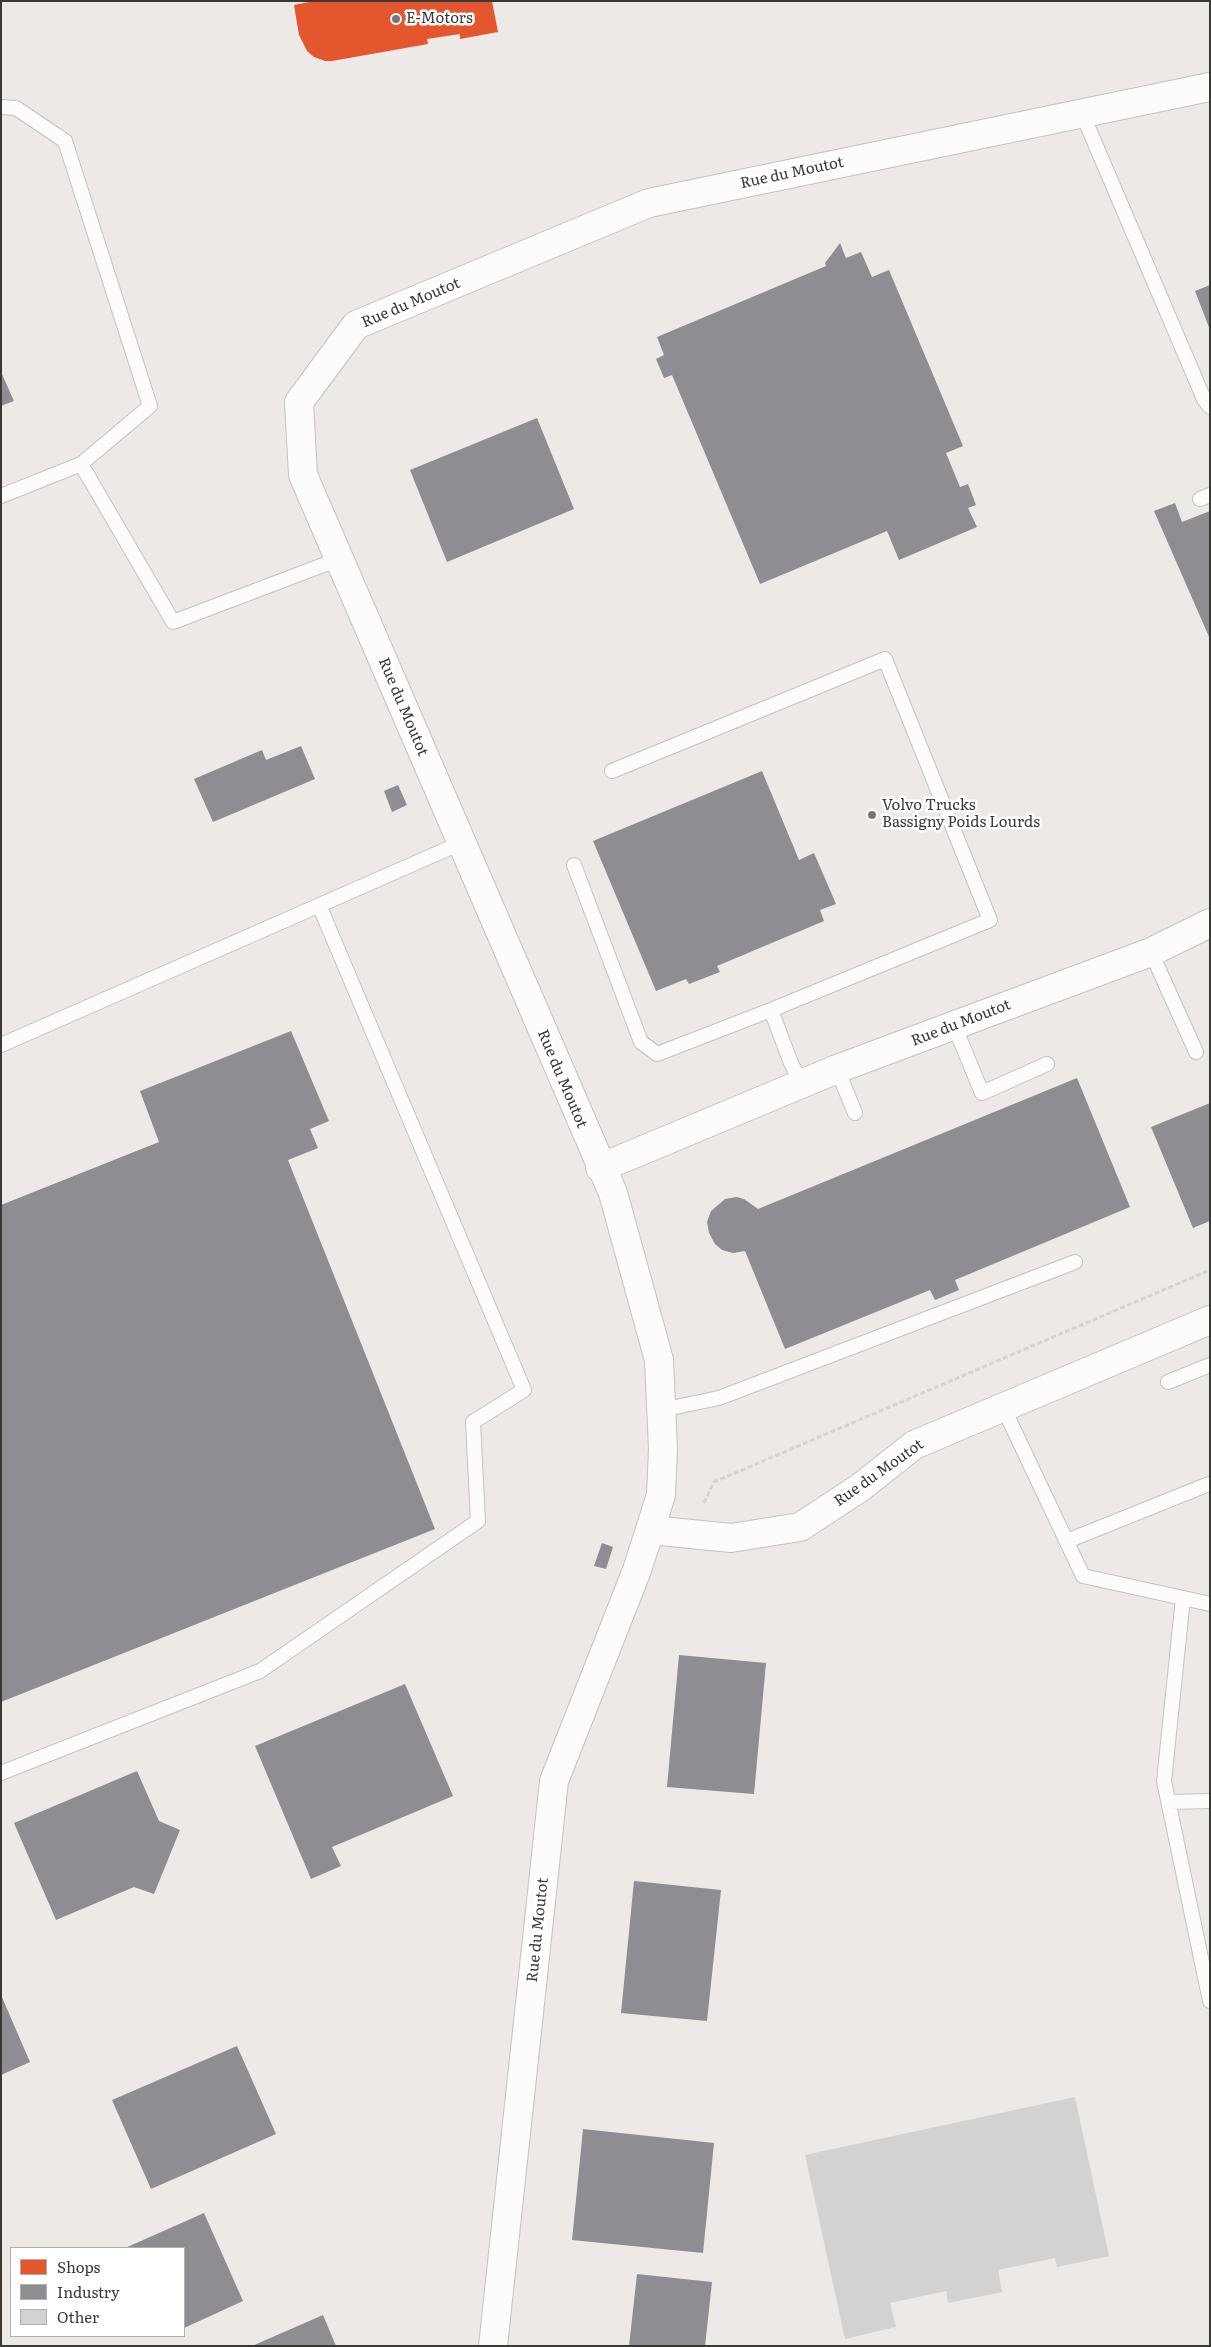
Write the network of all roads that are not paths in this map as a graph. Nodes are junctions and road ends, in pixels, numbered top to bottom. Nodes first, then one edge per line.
1 (1210, 88) edge
2 (1, 107) edge
3 (1082, 113) junction
4 (1210, 407) edge
5 (81, 464) junction
6 (1, 496) edge
7 (339, 559) junction
8 (612, 771) dead end
9 (461, 843) junction
10 (574, 865) dead end
11 (319, 905) junction
12 (1210, 923) edge
13 (1151, 952) junction
14 (771, 1010) junction
15 (954, 1026) junction
16 (1, 1045) edge
17 (1196, 1052) dead end
18 (1047, 1064) dead end
19 (837, 1069) junction
20 (802, 1084) junction
21 (855, 1113) dead end
22 (600, 1168) junction
23 (1075, 1262) dead end
24 (1210, 1320) edge
25 (1210, 1365) edge
26 (1168, 1382) dead end
27 (1003, 1407) junction
28 (661, 1410) junction
29 (1209, 1484) edge
30 (651, 1530) junction
31 (1067, 1542) junction
32 (1183, 1598) junction
33 (1210, 1604) edge
34 (1, 1773) edge
35 (1210, 1801) edge
36 (1169, 1802) junction
37 (1209, 1991) edge
38 (493, 2346) edge

1 - 3 street, Rue du Moutot
2 - 5 lane
3 - 4 lane
3 - 7 street, Rue du Moutot
5 - 6 lane
5 - 7 lane
7 - 9 street, Rue du Moutot
8 - 14 lane
9 - 11 lane
9 - 22 street, Rue du Moutot
10 - 14 lane
11 - 16 lane
11 - 34 lane
12 - 13 street, Rue du Moutot
13 - 15 street, Rue du Moutot
13 - 17 lane
14 - 20 lane
15 - 18 lane
15 - 19 street, Rue du Moutot
19 - 20 street, Rue du Moutot
19 - 21 lane
20 - 22 street, Rue du Moutot
22 - 28 street, Rue du Moutot
23 - 28 lane
24 - 27 street, Rue du Moutot
25 - 26 lane
27 - 30 street, Rue du Moutot
27 - 31 lane
28 - 30 street, Rue du Moutot
29 - 31 lane
30 - 38 street, Rue du Moutot
31 - 32 lane
32 - 33 lane
32 - 36 lane
35 - 36 lane
36 - 37 lane

